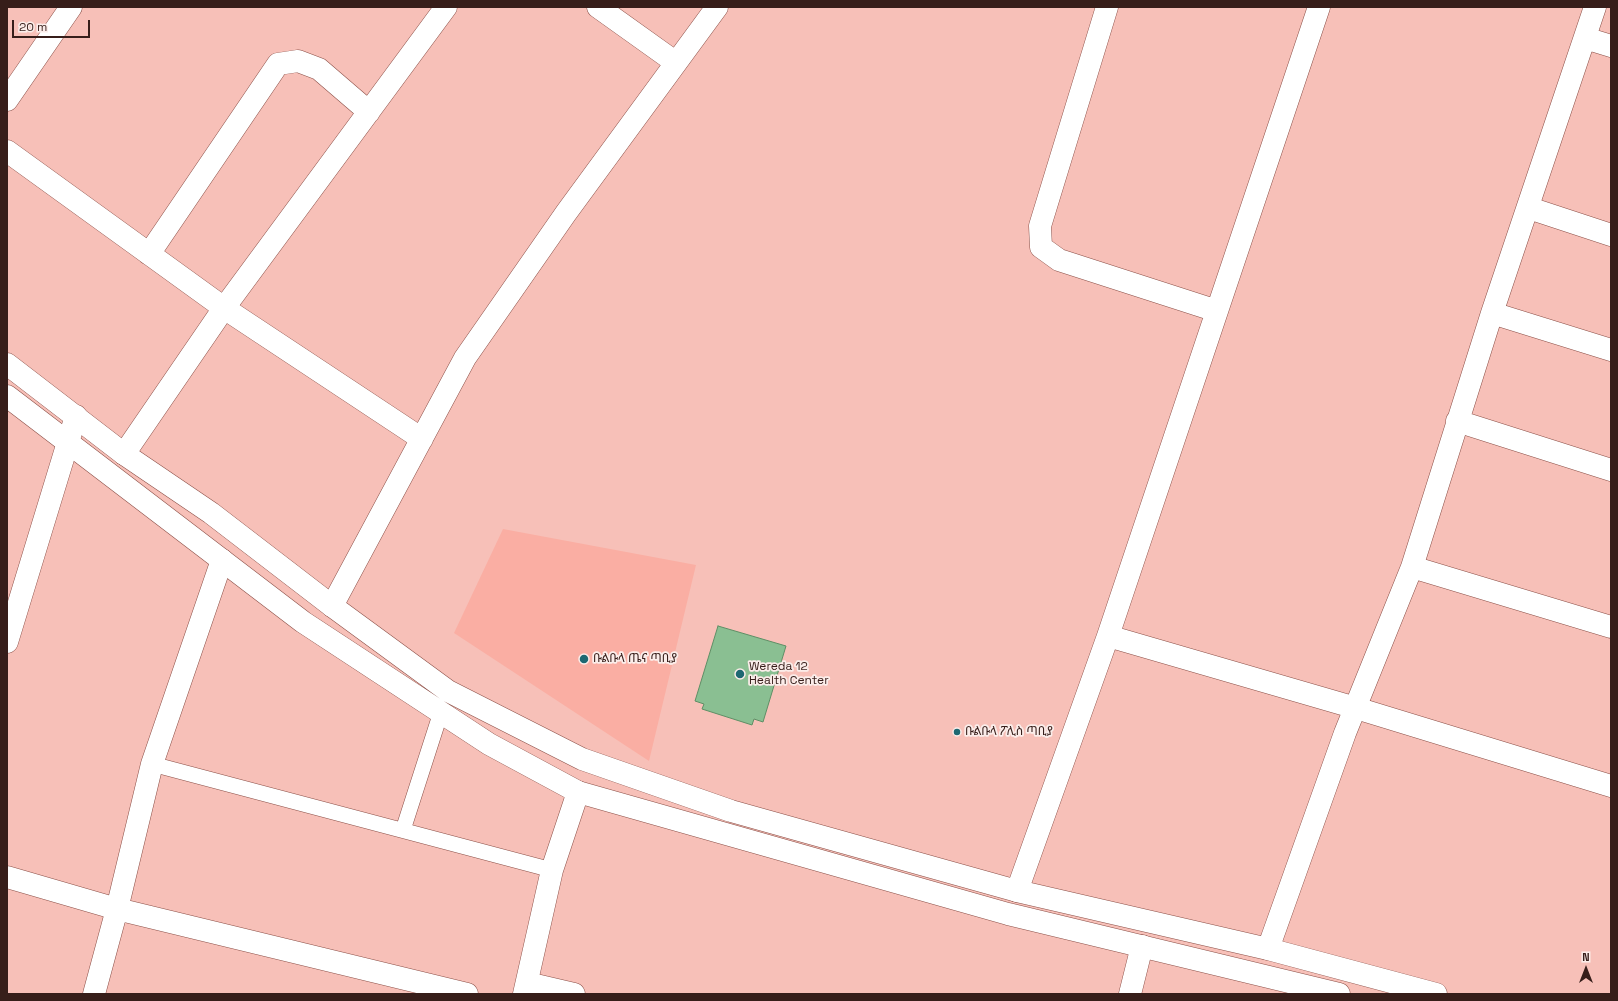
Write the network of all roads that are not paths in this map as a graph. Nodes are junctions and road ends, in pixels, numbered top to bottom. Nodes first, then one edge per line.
1 (70, 7) edge
2 (446, 7) edge
3 (598, 7) edge
4 (717, 7) edge
5 (1107, 7) edge
6 (1319, 7) edge
7 (1595, 7) edge
8 (1586, 38) junction
9 (1611, 46) edge
10 (675, 62) junction
11 (7, 100) edge
12 (368, 112) junction
13 (7, 151) edge
14 (1529, 208) junction
15 (1611, 235) edge
16 (149, 254) junction
17 (224, 308) junction
18 (1217, 310) junction
19 (1492, 313) junction
20 (1611, 350) edge
21 (7, 364) edge
22 (7, 396) edge
23 (76, 416) junction
24 (1457, 421) junction
25 (422, 439) junction
26 (66, 442) junction
27 (124, 454) junction
28 (1611, 470) edge
29 (222, 560) junction
30 (1412, 567) junction
31 (332, 606) junction
32 (1611, 627) edge
33 (1108, 636) junction
34 (7, 642) edge
35 (1356, 708) junction
36 (441, 712) junction
37 (152, 764) junction
38 (1611, 786) edge
39 (578, 792) junction
40 (403, 830) junction
41 (552, 870) junction
42 (7, 877) edge
43 (1017, 891) junction
44 (117, 909) junction
45 (1142, 946) junction
46 (1268, 949) junction
47 (525, 988) edge
48 (94, 994) edge
49 (467, 994) edge
50 (574, 994) edge
51 (1130, 994) edge
52 (1339, 994) edge
53 (1436, 994) edge

1 - 11 street
2 - 12 street
3 - 10 street
4 - 10 street
5 - 18 street
6 - 18 street
7 - 8 street
8 - 9 street
8 - 14 street
10 - 25 street
12 - 16 street
12 - 17 street
13 - 16 street
14 - 15 street
14 - 19 street
16 - 17 street
17 - 25 street
17 - 27 street
18 - 33 street
19 - 20 street
19 - 24 street
21 - 23 street
22 - 26 street
23 - 26 street
23 - 27 street
24 - 28 street
24 - 30 street
25 - 31 street
26 - 29 street
26 - 34 street
27 - 31 street
29 - 36 street
29 - 37 street
30 - 32 street
30 - 35 street
31 - 43 street
33 - 35 street
33 - 43 street
35 - 38 street
35 - 46 street
36 - 39 street
36 - 40 lane
37 - 40 lane
37 - 44 street
39 - 41 street
39 - 45 street
40 - 41 lane
41 - 47 street
42 - 44 street
43 - 46 street
44 - 48 street
44 - 49 street
45 - 51 street
45 - 52 street
46 - 53 street
47 - 50 street

